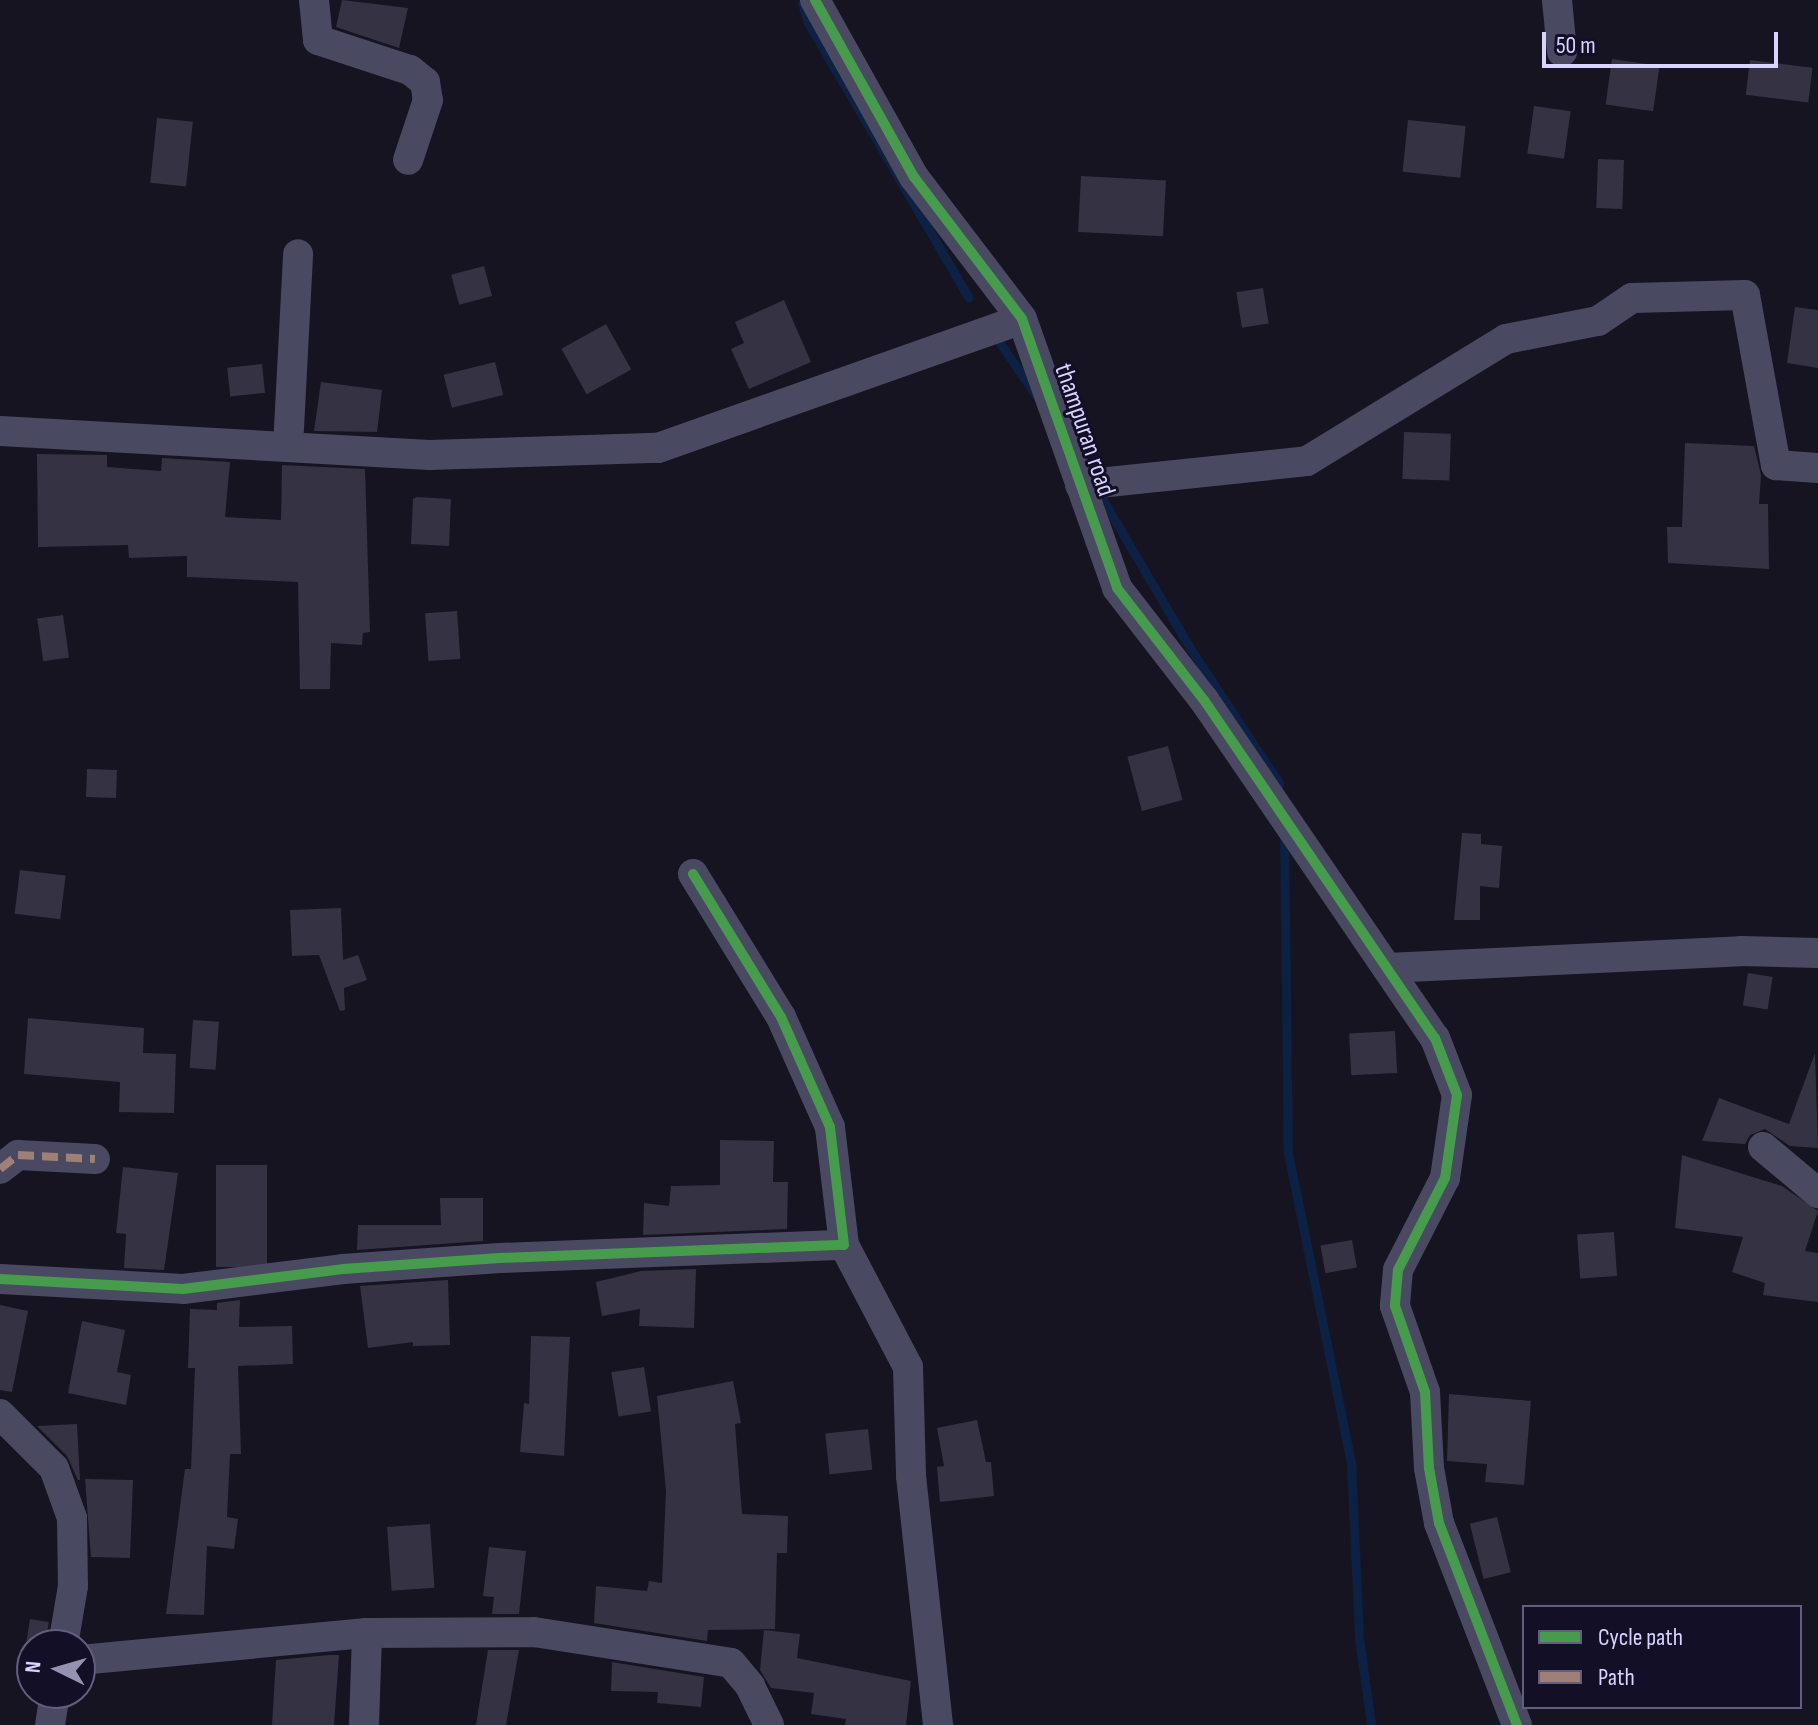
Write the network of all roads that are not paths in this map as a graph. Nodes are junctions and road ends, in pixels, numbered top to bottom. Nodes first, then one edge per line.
1 (314, 0) edge
2 (815, 0) edge
3 (1557, 0) edge
4 (1562, 52) dead end
5 (408, 160) dead end
6 (298, 254) dead end
7 (1022, 319) junction
8 (0, 431) edge
9 (288, 447) junction
10 (1818, 468) edge
11 (1082, 485) junction
12 (693, 874) dead end
13 (1818, 953) edge
14 (1387, 968) junction
15 (1763, 1147) dead end
16 (95, 1159) dead end
17 (0, 1169) edge
18 (1818, 1193) edge
19 (844, 1245) junction
20 (0, 1279) edge
21 (0, 1414) edge
22 (66, 1629) edge
23 (367, 1633) junction
24 (96, 1658) edge
25 (364, 1725) edge
26 (769, 1725) edge
27 (938, 1725) edge
28 (1517, 1725) edge

1 - 5 street
2 - 7 street, thampuran road
3 - 4 street
6 - 9 street
7 - 9 street
7 - 11 street, thampuran road
8 - 9 street
10 - 11 street
11 - 14 street, thampuran road
12 - 19 street
13 - 14 street
14 - 28 street, thampuran road
15 - 18 street
16 - 17 street
19 - 20 street
19 - 27 street
21 - 22 street
23 - 24 street
23 - 25 street
23 - 26 street

